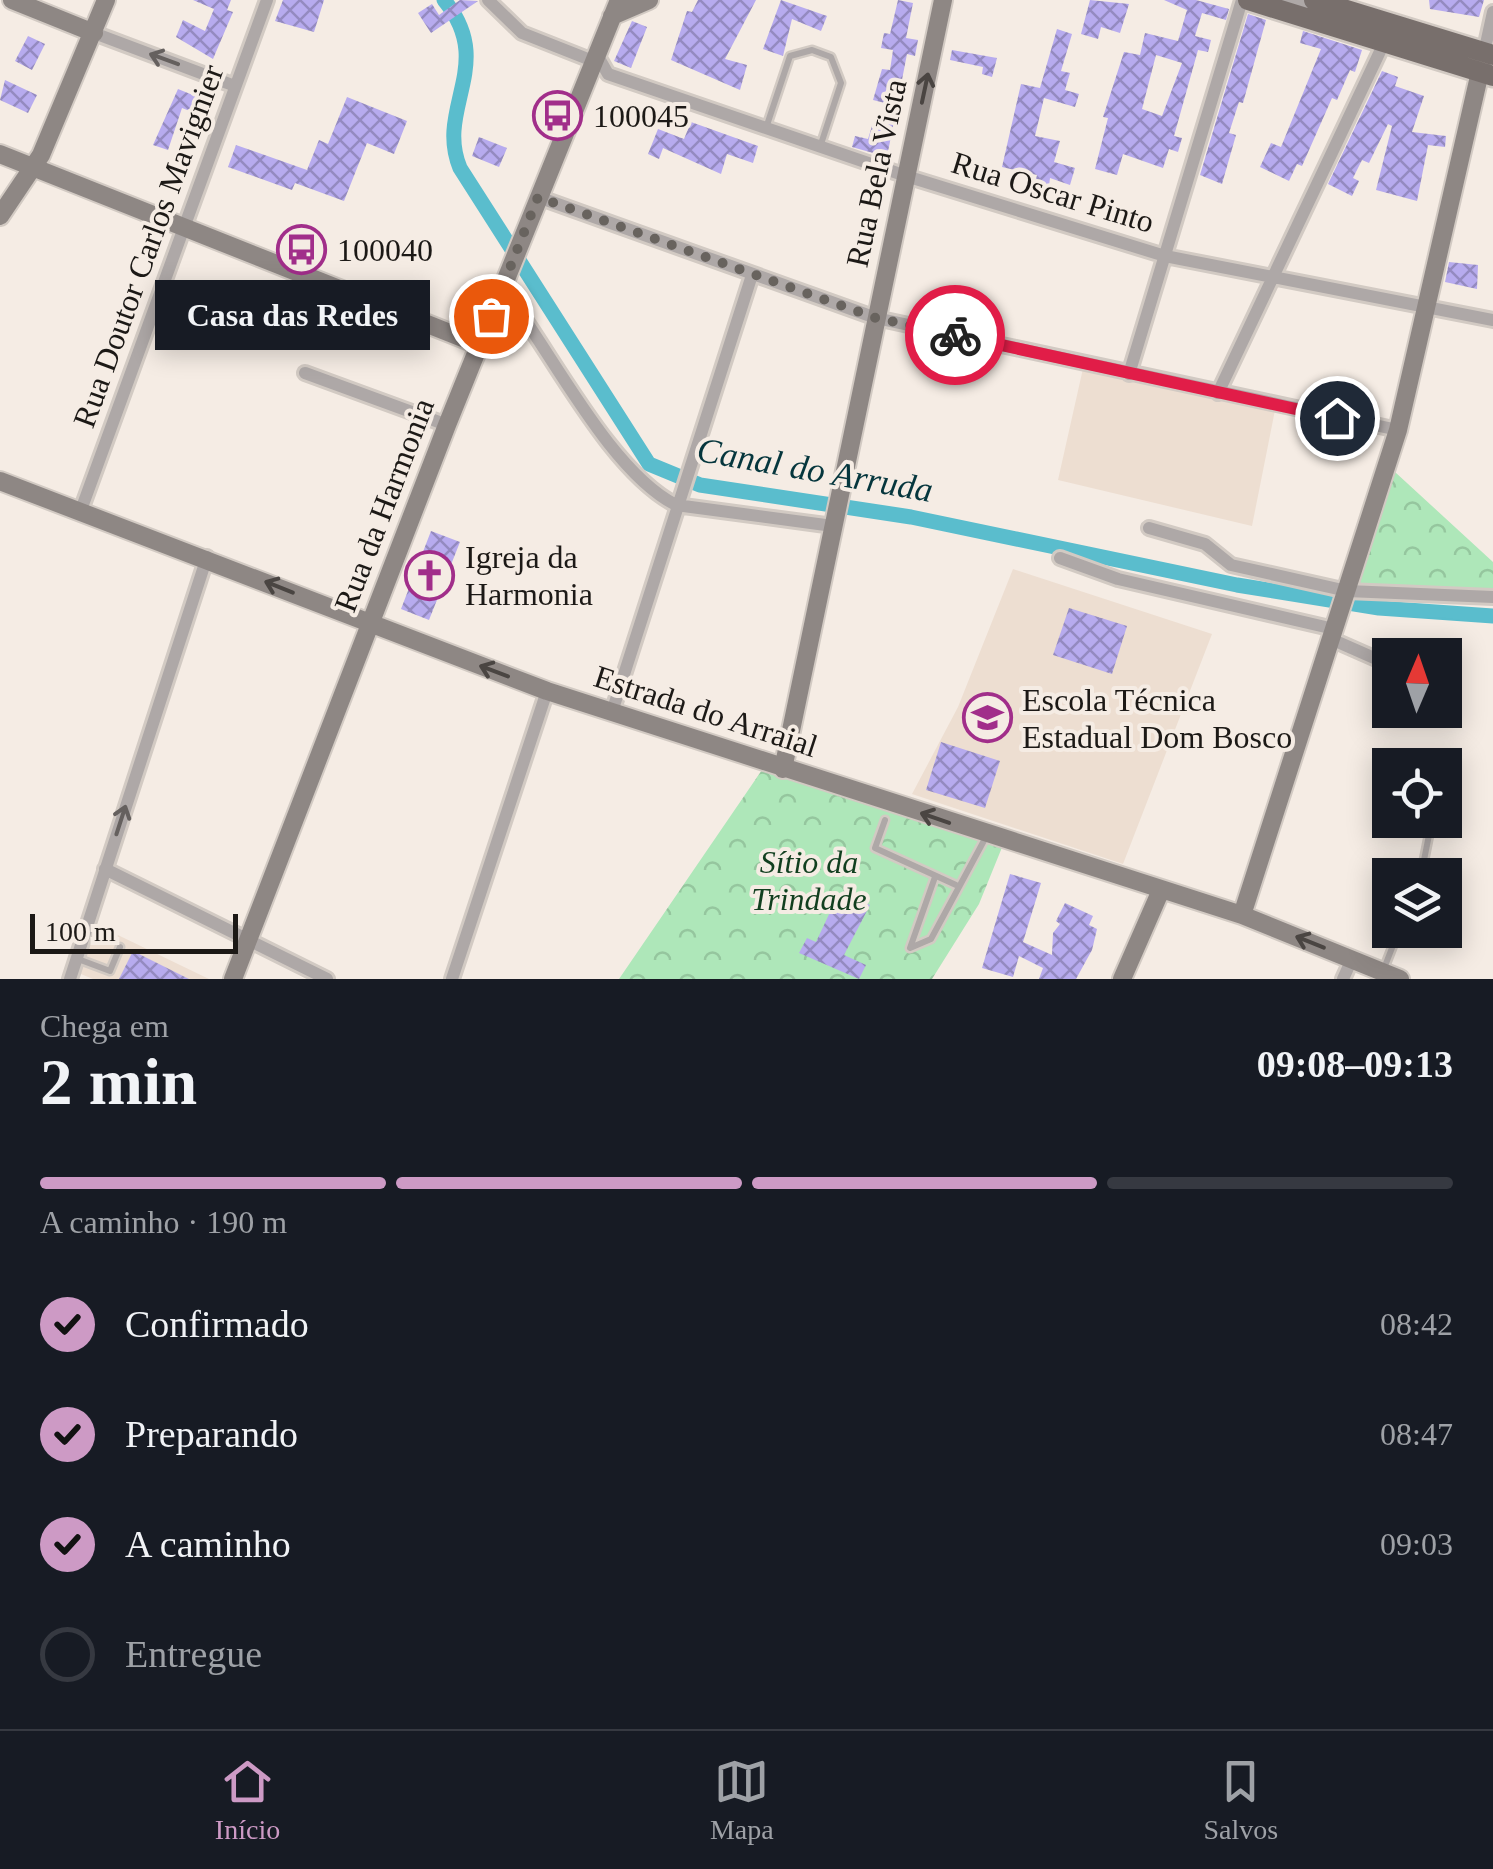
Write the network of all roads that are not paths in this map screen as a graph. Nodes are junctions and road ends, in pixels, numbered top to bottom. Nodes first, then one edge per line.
1 (12, 0) edge
2 (106, 0) edge
3 (267, 0) edge
4 (488, 0) edge
5 (649, 0) edge
6 (943, 0) edge
7 (1245, 0) edge
8 (1266, 0) edge
9 (1287, 0) edge
10 (1314, 0) edge
11 (616, 8) edge
12 (1375, 10) edge
13 (1493, 12) edge
14 (94, 33) junction
15 (1384, 43) junction
16 (591, 64) junction
17 (1489, 65) edge
18 (608, 74) junction
19 (235, 86) junction
20 (767, 125) junction
21 (820, 145) junction
22 (0, 154) edge
23 (35, 167) junction
24 (906, 176) junction
25 (538, 197) junction
26 (0, 216) edge
27 (184, 226) junction
28 (1164, 256) junction
29 (752, 274) junction
30 (1274, 279) junction
31 (502, 287) junction
32 (1426, 308) junction
33 (876, 318) junction
34 (1493, 320) edge
35 (480, 345) junction
36 (305, 373) dead end
37 (1130, 374) junction
38 (1218, 393) junction
39 (447, 425) junction
40 (1398, 430) junction
41 (0, 481) edge
42 (677, 502) junction
43 (81, 510) junction
44 (834, 521) junction
45 (1149, 528) dead end
46 (206, 558) junction
47 (1060, 558) dead end
48 (1493, 597) edge
49 (1344, 599) junction
50 (369, 624) junction
51 (1332, 634) junction
52 (1372, 655) edge
53 (547, 691) junction
54 (612, 712) junction
55 (783, 769) junction
56 (885, 820) dead end
57 (987, 835) junction
58 (105, 869) junction
59 (935, 877) junction
60 (956, 885) junction
61 (1161, 890) junction
62 (1242, 915) junction
63 (248, 939) junction
64 (120, 947) dead end
65 (1396, 948) edge
66 (76, 958) junction
67 (1352, 960) junction
68 (1391, 975) edge
69 (70, 979) edge
70 (233, 979) edge
71 (327, 979) edge
72 (452, 979) edge
73 (1122, 979) edge
74 (1343, 979) edge

1 - 14 street
2 - 14 street
3 - 19 street, Rua Doutor Carlos Mavignier
4 - 16 street
5 - 11 street
24 -> 6 street, Rua Bela Vista
7 - 15 main road
7 - 28 street
8 - 17 street
9 - 17 street
10 - 12 main road
11 - 16 street, Rua da Harmonia
12 - 17 main road
13 - 17 street
19 -> 14 street
14 - 23 street
15 - 17 main road
15 - 30 street
16 - 18 street
16 - 18 street
16 - 25 street, Rua da Harmonia
17 - 32 street
18 - 20 street, Rua Oscar Pinto
19 - 27 street, Rua Doutor Carlos Mavignier
20 - 21 street, Rua Oscar Pinto
20 - 21 lane
21 - 24 street, Rua Oscar Pinto
22 - 23 street
23 - 26 street
23 - 27 street
24 - 28 street, Rua Oscar Pinto
24 - 33 street, Rua Bela Vista
25 - 29 street
25 - 31 street, Rua da Harmonia
27 - 35 street
27 - 43 street, Rua Doutor Carlos Mavignier
28 - 30 street, Rua Oscar Pinto
28 - 37 street
29 - 33 street
29 - 42 street
30 - 32 street, Rua Oscar Pinto
30 - 38 street
31 - 35 street, Rua da Harmonia
31 - 42 street
32 - 34 street, Rua Oscar Pinto
32 - 40 street
33 - 37 street
33 - 44 street, Rua Bela Vista
35 - 39 street, Rua da Harmonia
36 - 39 street
37 - 38 street
38 - 40 street
39 - 50 street, Rua da Harmonia
40 - 49 street
41 - 43 street, Estrada do Arraial
42 - 44 street
42 - 54 street
43 - 46 street, Estrada do Arraial
44 - 55 street, Rua Bela Vista
45 - 49 street
50 -> 46 street, Estrada do Arraial
58 -> 46 street
47 - 51 street
48 - 49 street
49 - 51 street
53 -> 50 street, Estrada do Arraial
50 - 63 street, Rua da Harmonia
51 - 52 street
51 - 62 street
53 - 54 street, Estrada do Arraial
53 - 72 street
54 - 55 street, Estrada do Arraial
57 -> 55 street, Estrada do Arraial
56 - 59 lane
57 - 60 lane
57 - 61 street, Estrada do Arraial
58 - 63 street
58 - 66 street
59 - 60 lane
59 - 60 lane
61 - 62 street, Estrada do Arraial
61 - 73 street
67 -> 62 street, Estrada do Arraial
63 - 70 street, Rua da Harmonia
63 - 71 street
64 - 66 lane
65 - 68 lane
66 - 69 street
67 - 68 street, Estrada do Arraial
67 - 74 street

